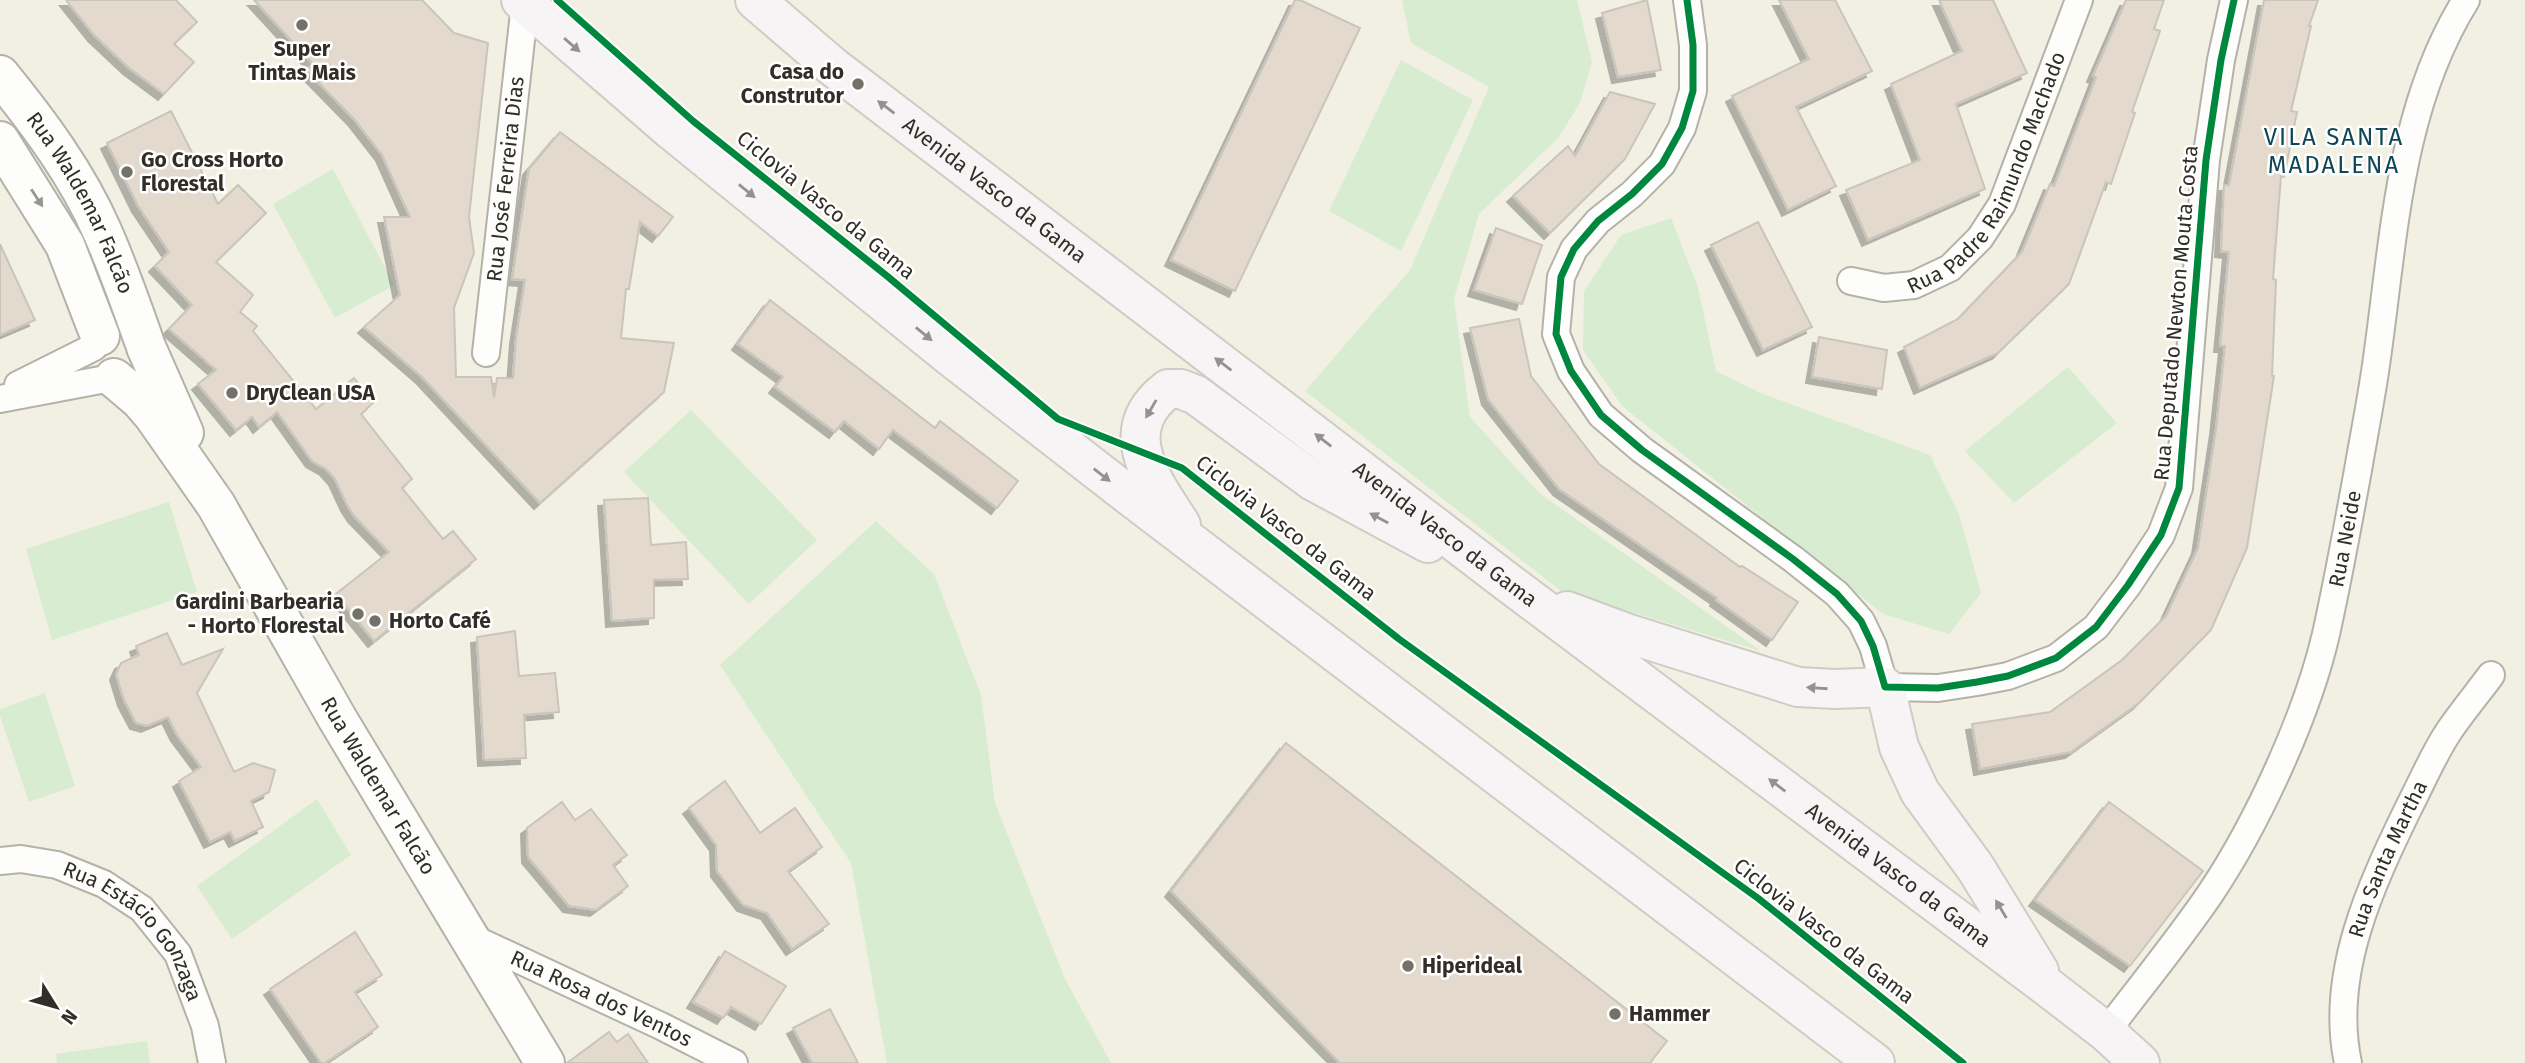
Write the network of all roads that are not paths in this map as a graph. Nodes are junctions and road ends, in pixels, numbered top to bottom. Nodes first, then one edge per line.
1 (755, 0) edge
2 (1687, 0) edge
3 (2079, 0) edge
4 (2234, 0) edge
5 (2466, 0) edge
6 (523, 2) edge
7 (0, 75) edge
8 (0, 141) edge
9 (1852, 281) dead end
10 (145, 344) junction
11 (486, 354) dead end
12 (105, 360) junction
13 (0, 393) edge
14 (0, 400) edge
15 (216, 505) junction
16 (1194, 544) junction
17 (1516, 588) junction
18 (2491, 675) dead end
19 (1885, 687) junction
20 (0, 861) edge
21 (468, 936) junction
22 (2049, 988) junction
23 (2106, 1032) junction
24 (212, 1063) edge
25 (545, 1063) edge
26 (734, 1063) edge
27 (1875, 1063) edge
28 (2127, 1063) edge
29 (2140, 1063) edge
30 (2348, 1063) edge

17 -> 1 main road, Avenida Vasco da Gama
2 - 19 street
3 - 9 street, Rua Padre Raimundo Machado
4 - 19 street, Rua Deputado Newton Mouta Costa
5 - 23 street, Rua Neide
6 - 11 street, Rua José Ferreira Dias
6 -> 16 main road
7 - 10 street, Rua Waldemar Falcão
8 -> 12 street, Rua Waldemar Falcão
10 - 12 street
10 - 15 street, Rua Waldemar Falcão
12 - 13 street
12 - 14 street
12 - 15 street, Rua Waldemar Falcão
15 - 21 street, Rua Waldemar Falcão
17 -> 16 main road
16 - 27 main road
19 -> 17 main road
22 -> 17 main road, Avenida Vasco da Gama
18 - 30 street, Rua Santa Martha
22 -> 19 main road
20 - 24 street, Rua Estácio Gonzaga
21 - 25 street, Rua Waldemar Falcão
21 - 26 street, Rua Rosa dos Ventos
22 - 23 main road, Avenida Vasco da Gama
23 - 28 main road
23 - 29 main road, Avenida Vasco da Gama

